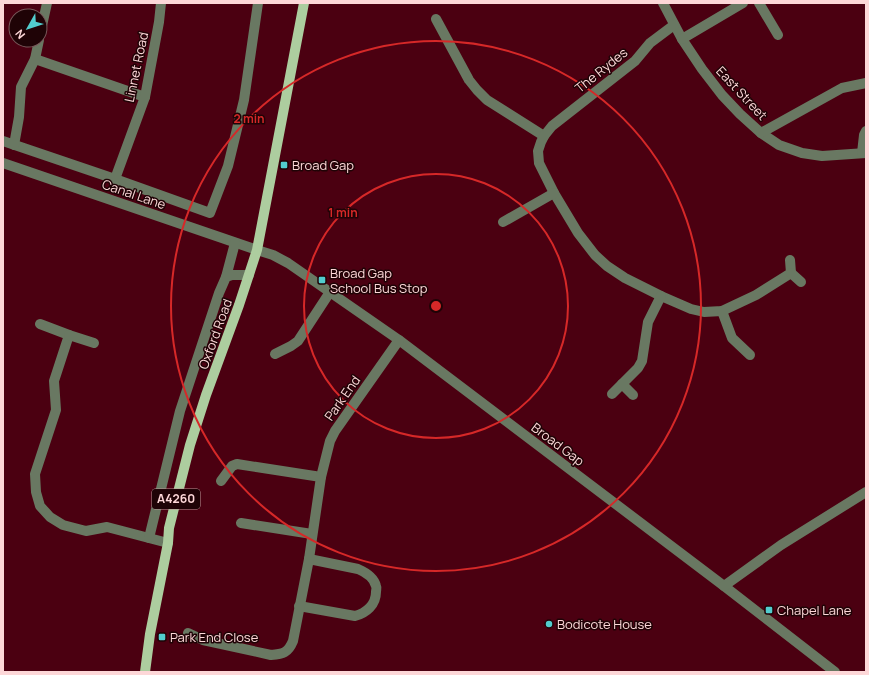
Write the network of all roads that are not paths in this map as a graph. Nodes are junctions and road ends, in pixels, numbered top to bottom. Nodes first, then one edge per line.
1 (160, 3) edge
2 (258, 3) edge
3 (304, 3) edge
4 (663, 3) edge
5 (743, 3) edge
6 (759, 3) edge
7 (436, 19) dead end
8 (674, 25) junction
9 (778, 35) dead end
10 (682, 39) junction
11 (37, 48) edge
12 (35, 59) junction
13 (866, 82) edge
14 (145, 97) junction
15 (866, 131) edge
16 (761, 133) junction
17 (544, 136) junction
18 (3, 141) edge
19 (14, 145) junction
20 (864, 153) edge
21 (3, 162) edge
22 (115, 179) junction
23 (554, 193) junction
24 (503, 222) dead end
25 (235, 243) junction
26 (257, 250) junction
27 (790, 260) dead end
28 (791, 273) junction
29 (249, 275) junction
30 (226, 277) junction
31 (802, 282) dead end
32 (330, 292) junction
33 (661, 296) junction
34 (722, 311) junction
35 (40, 324) dead end
36 (69, 336) junction
37 (399, 340) junction
38 (94, 343) dead end
39 (275, 354) dead end
40 (750, 355) dead end
41 (622, 384) junction
42 (612, 394) dead end
43 (633, 395) dead end
44 (321, 478) junction
45 (221, 481) dead end
46 (866, 492) edge
47 (241, 523) dead end
48 (312, 534) junction
49 (149, 538) junction
50 (168, 543) junction
51 (309, 559) junction
52 (724, 586) junction
53 (300, 606) junction
54 (188, 632) dead end
55 (145, 672) edge
56 (835, 672) edge

1 - 14 street, Linnet Road
2 - 22 street
3 - 26 main road, Oxford Road / A4260
4 - 8 street, East Street
5 - 10 street
6 - 9 street
7 - 17 street
8 - 10 street, East Street
8 - 17 street, The Rydes
10 - 16 street, East Street
11 - 12 street
12 - 14 street
12 - 19 street
13 - 16 street
14 - 22 street, Linnet Road
15 - 20 street
16 - 20 street, East Street
17 - 23 street, The Rydes
18 - 19 street
19 - 22 street
21 - 25 street, Canal Lane
23 - 24 street
23 - 33 street, The Rydes
25 - 26 street, Canal Lane
25 - 30 street
26 - 29 main road, Oxford Road / A4260
26 - 32 street, Broad Gap
27 - 28 street
28 - 31 street
28 - 34 street, The Rydes
29 - 30 street
29 - 50 main road, Oxford Road / A4260
30 - 49 street
32 - 37 street, Broad Gap
32 - 39 street
33 - 34 street, The Rydes
33 - 41 street
34 - 40 street
35 - 36 street
36 - 38 street
36 - 49 street
37 - 44 street, Park End
37 - 52 street, Broad Gap
41 - 42 street
41 - 43 street
44 - 45 street
44 - 48 street, Park End
46 - 52 street
47 - 48 street
48 - 51 street, Park End
49 - 50 street
50 - 55 main road, Oxford Road / A4260
51 - 53 street, Park End
51 - 53 street
52 - 56 street, Broad Gap
53 - 54 street, Park End

